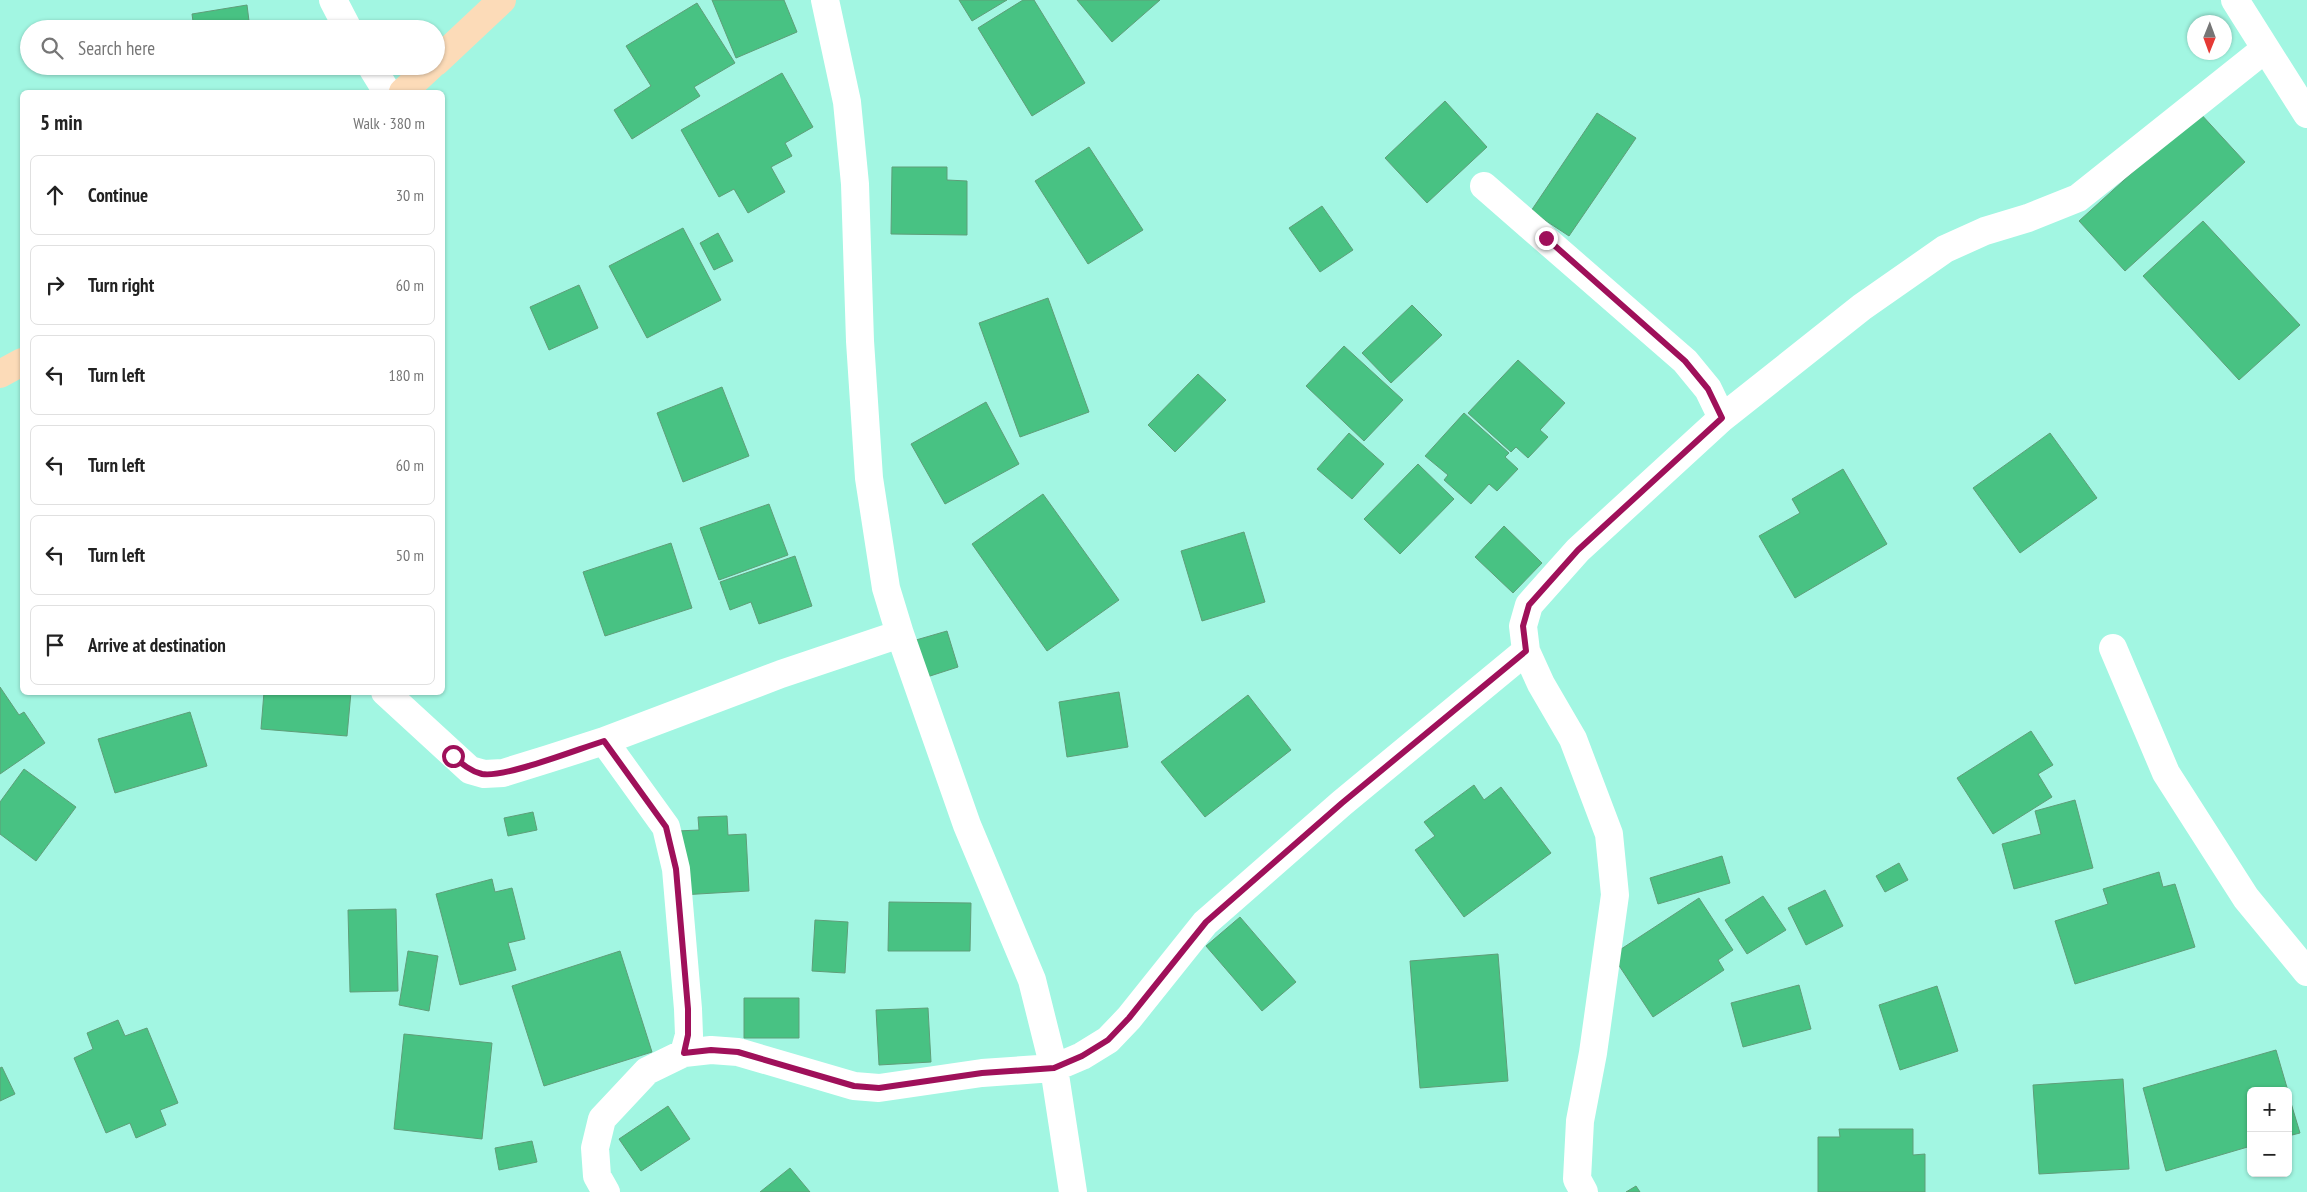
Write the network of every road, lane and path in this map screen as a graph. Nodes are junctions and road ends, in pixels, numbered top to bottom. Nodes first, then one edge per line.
1 (333, 0) edge
2 (502, 0) edge
3 (825, 0) edge
4 (2235, 0) edge
5 (343, 20) edge
6 (2265, 48) junction
7 (445, 54) edge
8 (377, 75) edge
9 (421, 75) edge
10 (2299, 85) edge
11 (386, 90) edge
12 (405, 90) edge
13 (2307, 114) edge
14 (1484, 186) dead end
15 (20, 363) edge
16 (0, 374) edge
17 (1722, 418) junction
18 (900, 634) junction
19 (2114, 648) dead end
20 (1526, 651) junction
21 (389, 695) edge
22 (604, 741) junction
23 (2307, 972) edge
24 (684, 1053) junction
25 (1054, 1068) junction
26 (606, 1192) edge
27 (1073, 1192) edge
28 (1584, 1192) edge

1 - 5 street
2 - 7 main road
3 - 18 street
4 - 6 street
6 - 10 street
6 - 17 street
8 - 11 street
9 - 12 main road
10 - 13 street
14 - 17 street
15 - 16 main road
17 - 20 street
18 - 22 street
18 - 25 street
19 - 23 street
20 - 25 street
20 - 28 street
21 - 22 street
22 - 24 street
24 - 25 street
24 - 26 street
25 - 27 street

